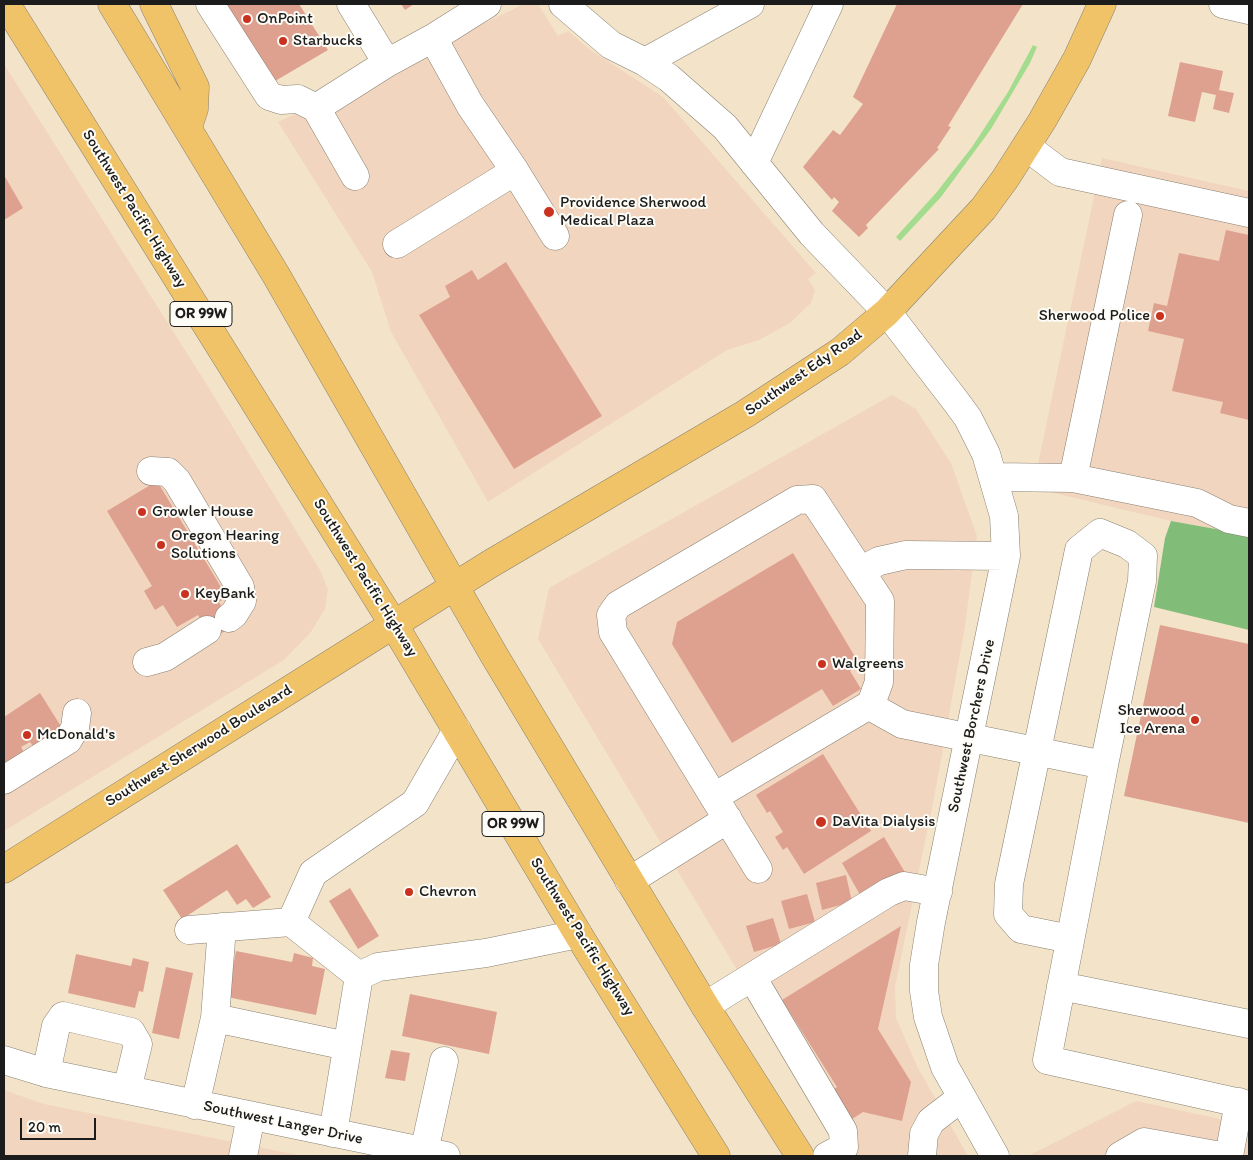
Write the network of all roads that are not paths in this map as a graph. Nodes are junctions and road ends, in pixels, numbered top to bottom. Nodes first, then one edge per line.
1 (6, 4) edge
2 (112, 4) edge
3 (154, 4) edge
4 (210, 4) edge
5 (351, 4) edge
6 (487, 4) edge
7 (562, 4) edge
8 (750, 4) edge
9 (1102, 4) edge
10 (1223, 4) edge
11 (823, 8) edge
12 (1249, 10) edge
13 (433, 38) junction
14 (645, 62) junction
15 (387, 63) junction
16 (316, 108) junction
17 (188, 127) junction
18 (1027, 147) junction
19 (754, 163) junction
20 (515, 171) junction
21 (355, 176) dead end
22 (1249, 213) edge
23 (1128, 215) dead end
24 (555, 236) dead end
25 (397, 244) dead end
26 (887, 312) junction
27 (151, 470) dead end
28 (993, 477) junction
29 (1073, 478) junction
30 (1249, 523) edge
31 (1006, 556) junction
32 (860, 571) junction
33 (454, 587) junction
34 (394, 625) junction
35 (147, 662) dead end
36 (871, 704) junction
37 (76, 713) dead end
38 (457, 730) junction
39 (970, 737) junction
40 (1036, 751) junction
41 (1104, 765) junction
42 (4, 780) edge
43 (721, 808) junction
44 (4, 869) edge
45 (758, 869) dead end
46 (629, 881) junction
47 (938, 892) junction
48 (291, 922) junction
49 (222, 928) junction
50 (189, 930) dead end
51 (578, 934) junction
52 (1070, 939) junction
53 (359, 976) junction
54 (752, 976) junction
55 (1061, 986) junction
56 (705, 1006) junction
57 (215, 1018) junction
58 (1249, 1024) edge
59 (348, 1046) junction
60 (444, 1061) dead end
61 (5, 1065) edge
62 (46, 1072) junction
63 (128, 1090) junction
64 (961, 1098) junction
65 (1244, 1104) edge
66 (196, 1105) junction
67 (252, 1116) junction
68 (333, 1133) junction
69 (435, 1154) edge
70 (243, 1156) edge
71 (716, 1156) edge
72 (800, 1156) edge
73 (828, 1156) edge
74 (922, 1156) edge
75 (995, 1156) edge
76 (1120, 1156) edge
77 (1221, 1156) edge
78 (1229, 1156) edge

1 - 34 main road, Southwest Pacific Highway / OR 99W
2 - 17 main road
3 - 17 main road
4 - 16 street
5 - 15 street
6 - 13 street
7 - 14 street, Southwest Borchers Drive
8 - 14 street
9 - 18 main road, Southwest Edy Road
10 - 12 street
11 - 19 street
13 - 15 street
13 - 20 street
14 - 19 street, Southwest Borchers Drive
15 - 16 street
16 - 21 street
17 - 33 main road
18 - 22 street
18 - 26 main road, Southwest Edy Road
19 - 26 street, Southwest Borchers Drive
20 - 24 street
20 - 25 street
23 - 29 street
26 - 28 street, Southwest Borchers Drive
26 - 33 main road, Southwest Edy Road
27 - 35 street
28 - 29 street
28 - 31 street, Southwest Borchers Drive
29 - 30 street
31 - 32 street
31 - 39 street, Southwest Borchers Drive
32 - 36 street
32 - 43 street
33 - 34 main road, Southwest Edy Road
33 - 46 main road
34 - 38 main road, Southwest Pacific Highway / OR 99W
34 - 44 main road, Southwest Sherwood Boulevard
36 - 39 street
36 - 43 street
37 - 42 street
38 - 48 street
38 - 51 main road, Southwest Pacific Highway / OR 99W
39 - 40 street
39 - 47 street, Southwest Borchers Drive
40 - 41 street
40 - 41 street
40 - 52 street
41 - 52 street
43 - 45 street
43 - 46 street
46 - 56 main road
47 - 54 street
47 - 64 street, Southwest Borchers Drive
48 - 49 street
48 - 53 street
49 - 50 street
49 - 57 street
51 - 53 street
51 - 71 main road, Southwest Pacific Highway / OR 99W
52 - 55 street
53 - 59 street
54 - 56 street
54 - 73 street
55 - 58 street
55 - 65 street
56 - 72 main road
57 - 59 street
57 - 66 street
59 - 68 street
60 - 69 street
61 - 62 street, Southwest Langer Drive
62 - 63 street, Southwest Langer Drive
62 - 63 street
63 - 66 street, Southwest Langer Drive
64 - 74 street
64 - 75 street, Southwest Borchers Drive
65 - 78 street
66 - 67 street, Southwest Langer Drive
67 - 68 street, Southwest Langer Drive
67 - 70 street
68 - 69 street, Southwest Langer Drive
76 - 77 street

